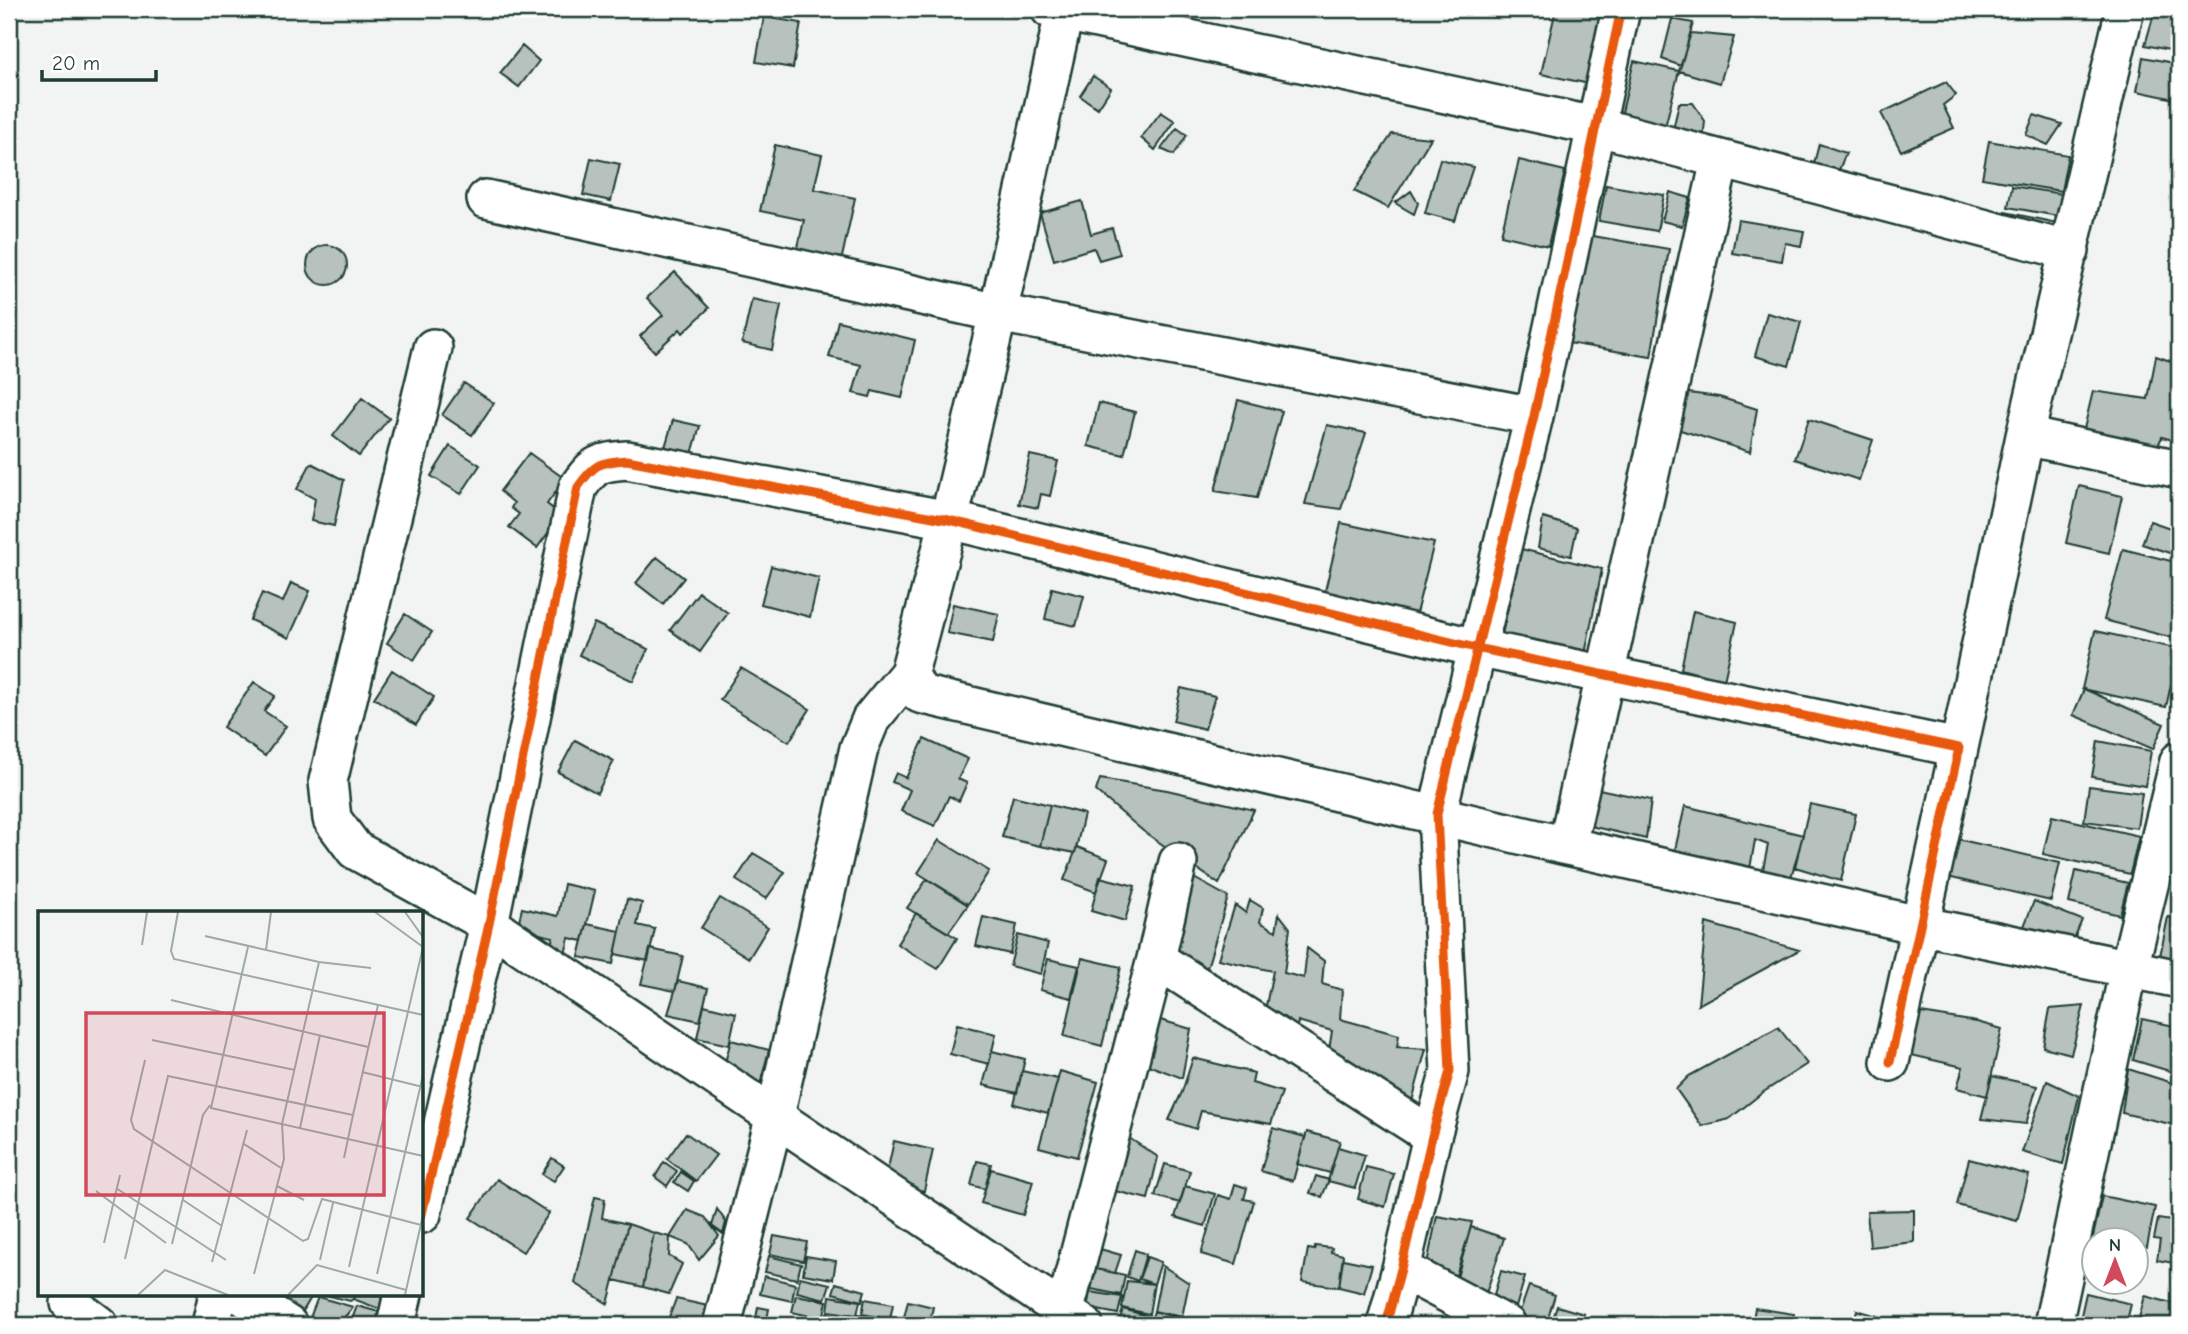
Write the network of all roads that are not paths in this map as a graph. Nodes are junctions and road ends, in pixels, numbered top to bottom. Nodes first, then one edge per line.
1 (1621, 9) edge
2 (2125, 9) edge
3 (1060, 10) edge
4 (1595, 127) junction
5 (1720, 160) junction
6 (486, 199) dead end
7 (2070, 251) junction
8 (998, 313) junction
9 (433, 348) dead end
10 (1534, 416) junction
11 (2025, 436) junction
12 (2179, 469) edge
13 (949, 520) junction
14 (1476, 648) junction
15 (909, 673) junction
16 (1605, 673) junction
17 (1959, 748) junction
18 (2179, 761) edge
19 (1437, 814) junction
20 (1567, 846) junction
21 (1178, 862) dead end
22 (489, 924) junction
23 (1919, 925) junction
24 (1156, 959) junction
25 (2129, 968) junction
26 (2179, 979) edge
27 (1890, 1062) dead end
28 (775, 1115) junction
29 (1432, 1136) junction
30 (424, 1205) edge
31 (1401, 1269) junction
32 (218, 1296) edge
33 (243, 1296) edge
34 (403, 1296) edge
35 (70, 1303) dead end
36 (1070, 1321) edge
37 (99, 1325) edge
38 (211, 1325) edge
39 (289, 1325) edge
40 (396, 1325) edge
41 (722, 1325) edge
42 (1386, 1325) edge
43 (1507, 1325) edge
44 (2053, 1325) edge

1 - 4 street
2 - 7 street
3 - 4 street
3 - 8 street
4 - 5 street
4 - 10 street
5 - 7 street
5 - 16 street
6 - 8 street
7 - 11 street
8 - 10 street
8 - 13 street
9 - 22 street
10 - 14 street
11 - 12 street
11 - 17 street
13 - 14 street
13 - 15 street
13 - 22 street
14 - 16 street
14 - 19 street
15 - 19 street
15 - 28 street
16 - 17 street
16 - 20 street
17 - 23 street
18 - 25 street
19 - 20 street
19 - 29 street
20 - 23 street
21 - 24 street
22 - 28 street
22 - 30 street
23 - 25 street
23 - 27 street
24 - 29 street
24 - 36 street
25 - 26 street
25 - 44 street
28 - 36 street
28 - 41 street
29 - 31 street
31 - 42 street
31 - 43 street
32 - 38 street
33 - 39 street
34 - 40 street
35 - 37 street

